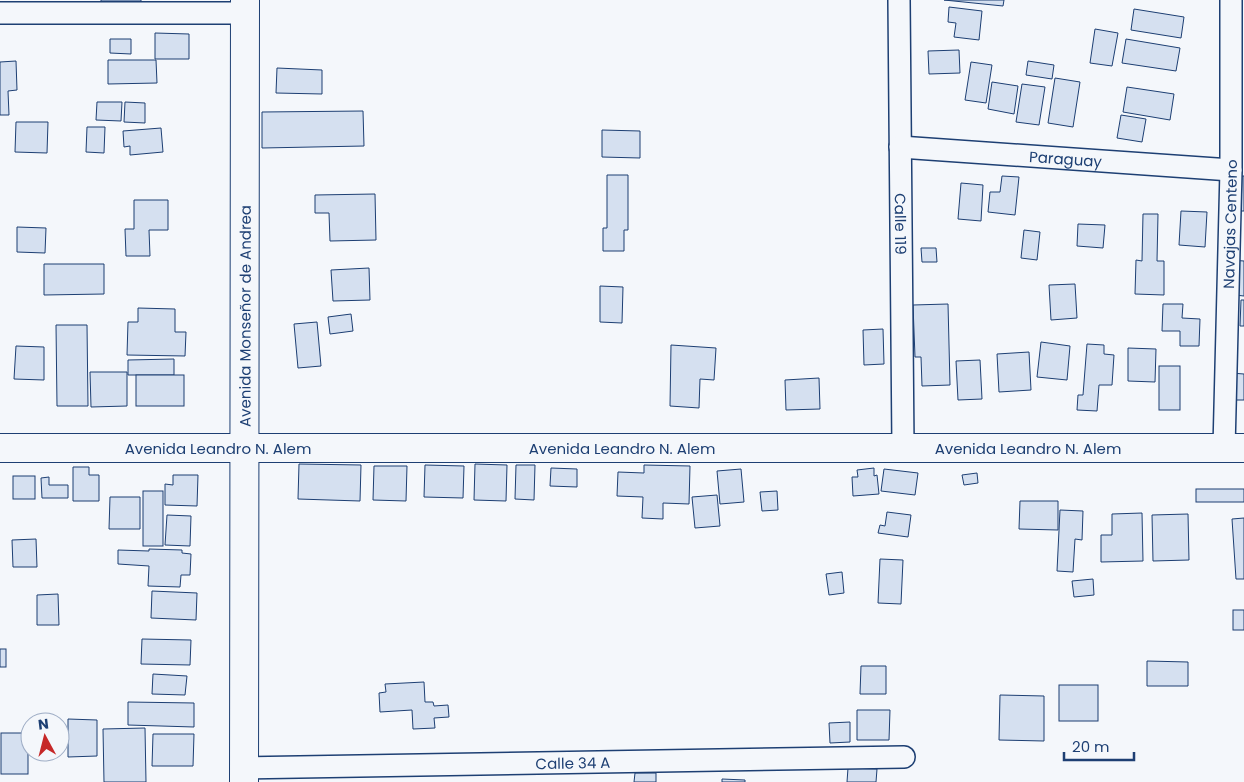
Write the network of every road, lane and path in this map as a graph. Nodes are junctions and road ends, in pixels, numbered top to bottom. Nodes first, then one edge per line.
1 (899, 0) edge
2 (1231, 0) edge
3 (245, 6) edge
4 (0, 13) edge
5 (900, 147) junction
6 (1231, 170) junction
7 (903, 447) junction
8 (0, 448) edge
9 (245, 448) junction
10 (1234, 448) edge
11 (904, 757) dead end
12 (243, 775) edge

1 - 5 street, Calle 119
2 - 6 street, Navajas Centeno
3 - 4 street
3 - 9 main road, Avenida Monseñor de Andrea
5 - 6 street, Paraguay
5 - 7 street, Calle 119
6 - 10 street, Navajas Centeno
7 - 9 main road, Avenida Leandro N. Alem
7 - 10 main road, Avenida Leandro N. Alem
8 - 9 main road, Avenida Leandro N. Alem
9 - 12 main road, Avenida Monseñor de Andrea
11 - 12 street, Calle 34 A

